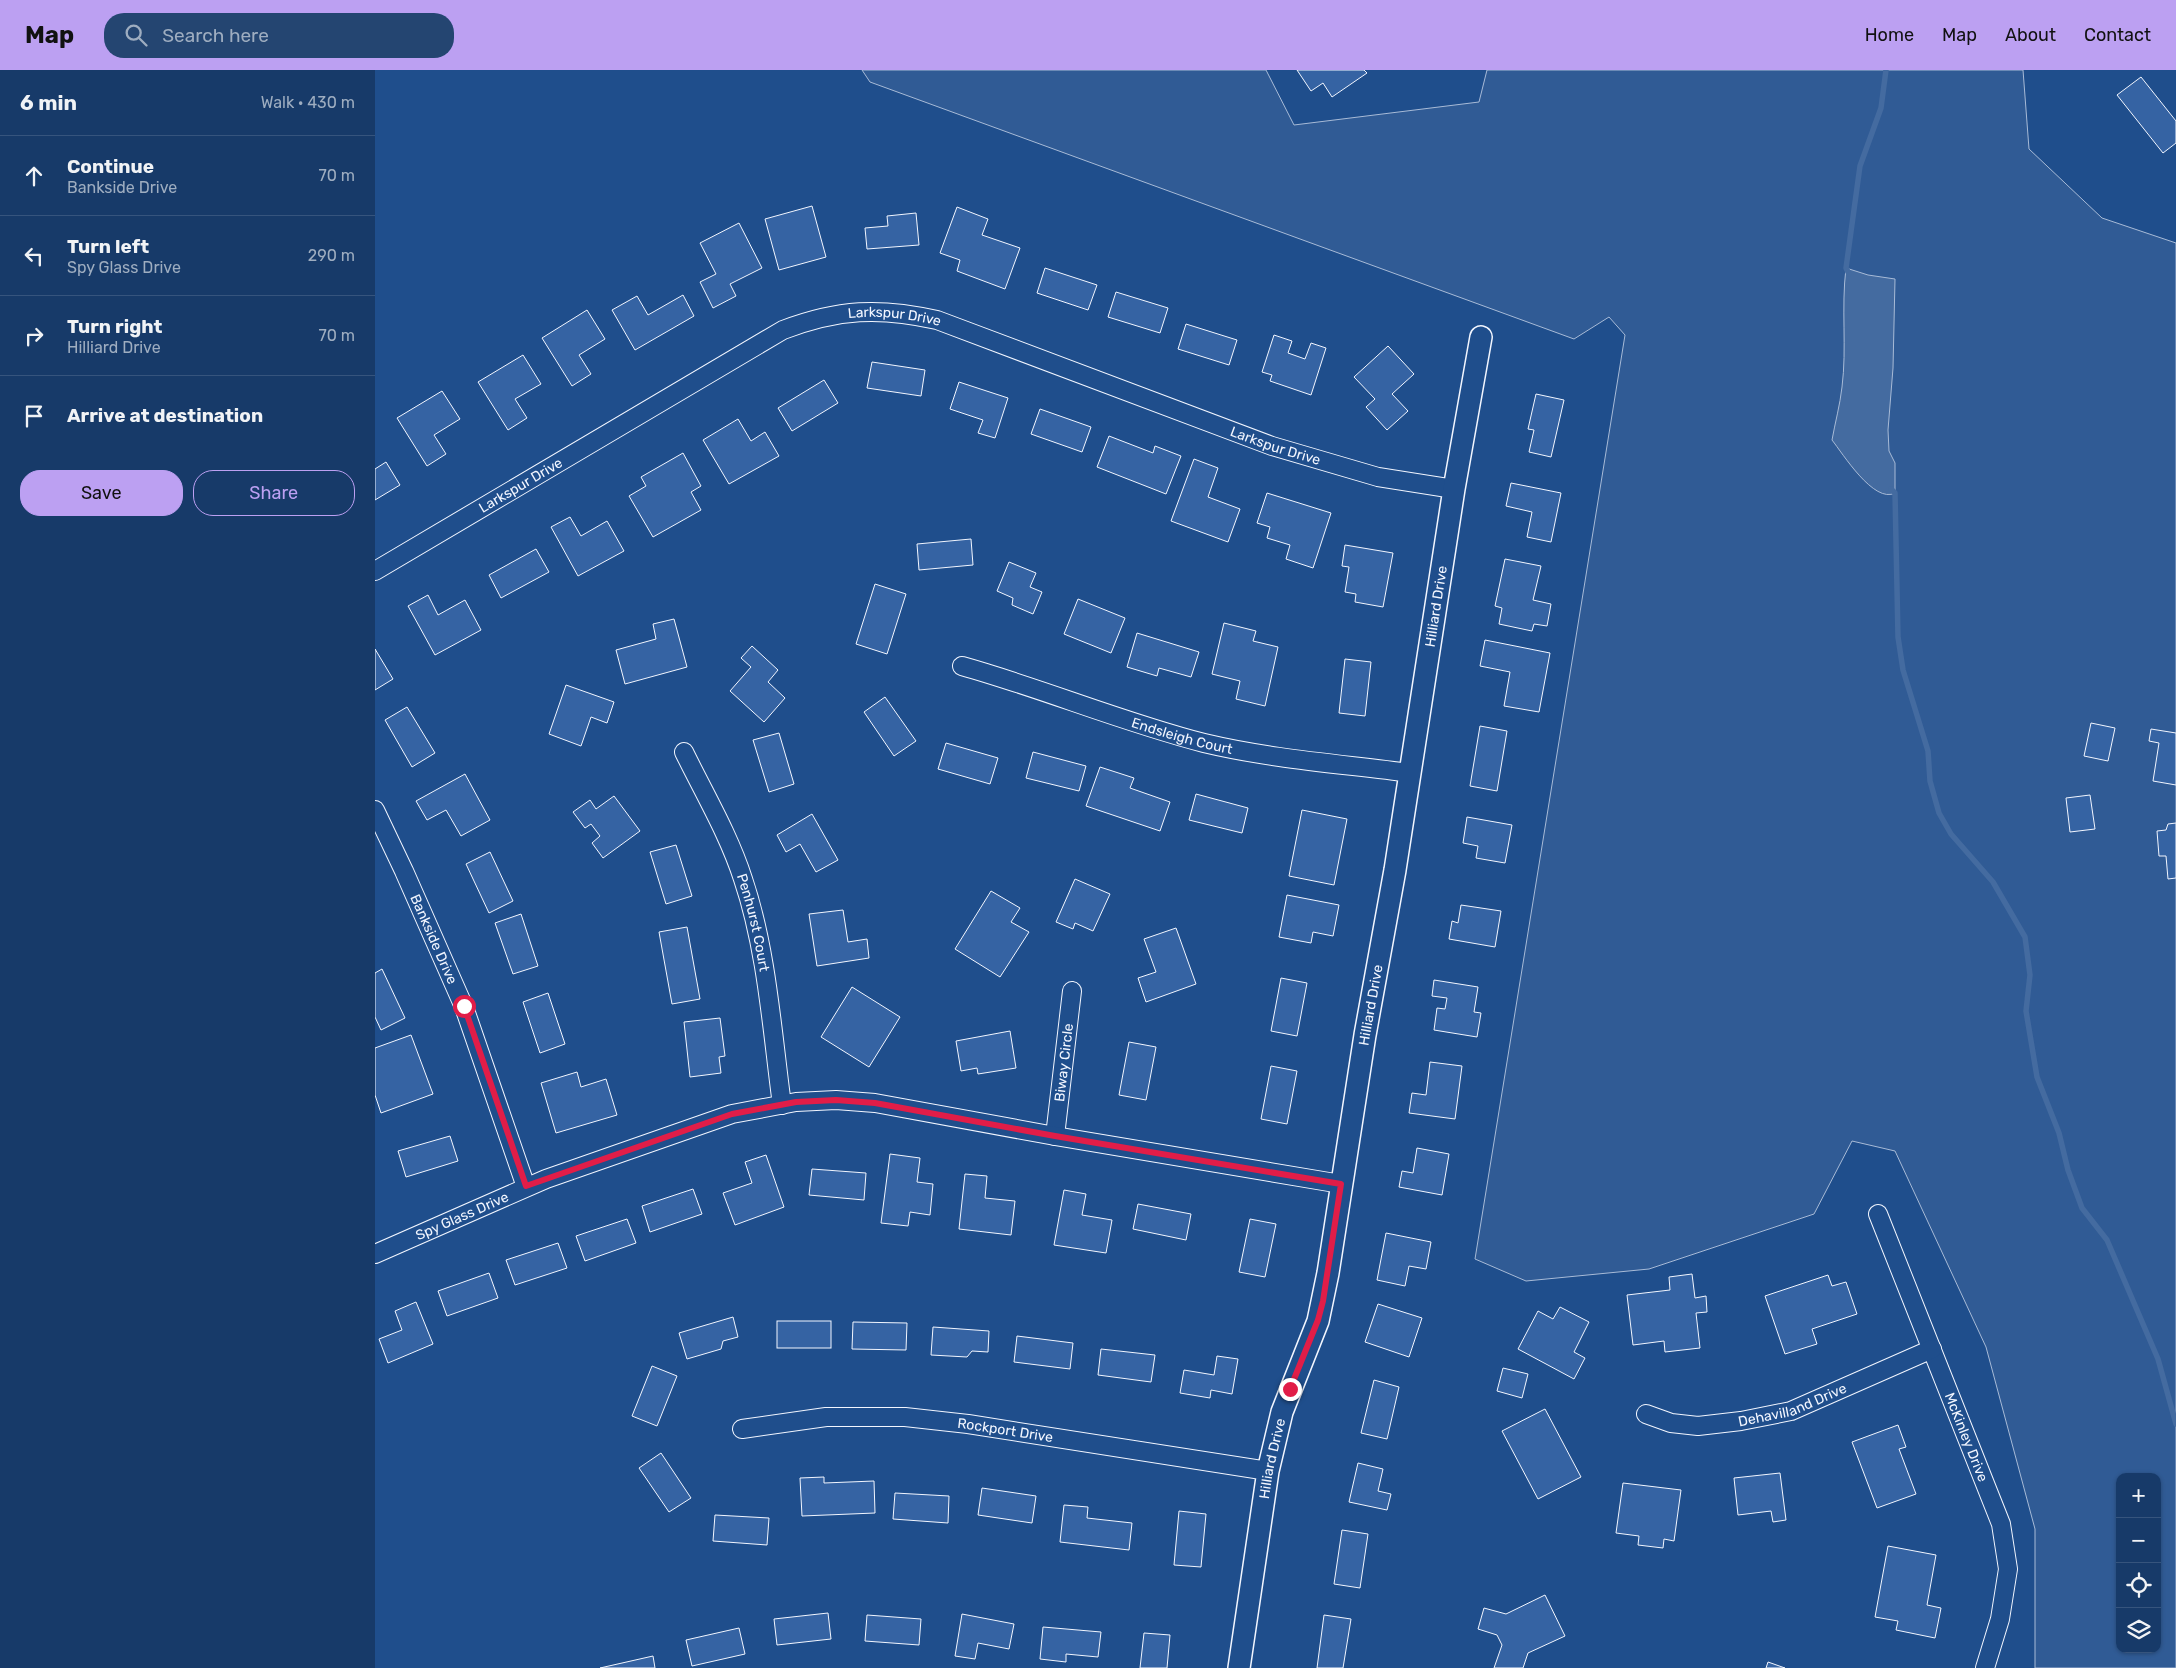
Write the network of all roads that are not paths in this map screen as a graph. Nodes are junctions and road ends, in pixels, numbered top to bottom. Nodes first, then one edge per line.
1 (1481, 337) dead end
2 (1454, 489) junction
3 (375, 571) edge
4 (962, 666) dead end
5 (683, 752) dead end
6 (1410, 773) junction
7 (375, 810) edge
8 (1072, 991) dead end
9 (782, 1105) junction
10 (1055, 1136) junction
11 (1341, 1184) junction
12 (526, 1186) junction
13 (1878, 1214) dead end
14 (375, 1254) edge
15 (1932, 1349) junction
16 (1646, 1414) dead end
17 (742, 1429) dead end
18 (1268, 1472) junction
19 (1239, 1668) edge
20 (1985, 1668) edge

1 - 2 street, Hilliard Drive
2 - 3 street, Larkspur Drive
2 - 6 street, Hilliard Drive
4 - 6 street, Endsleigh Court
5 - 9 street, Penhurst Court
6 - 11 street, Hilliard Drive
7 - 12 street, Bankside Drive
8 - 10 street, Biway Circle
9 - 10 street, Spy Glass Drive
9 - 12 street, Spy Glass Drive
10 - 11 street, Spy Glass Drive
11 - 18 street, Hilliard Drive
12 - 14 street, Spy Glass Drive
13 - 15 street, McKinley Drive
15 - 16 street, Dehavilland Drive
15 - 20 street, McKinley Drive
17 - 18 street, Rockport Drive
18 - 19 street, Hilliard Drive

